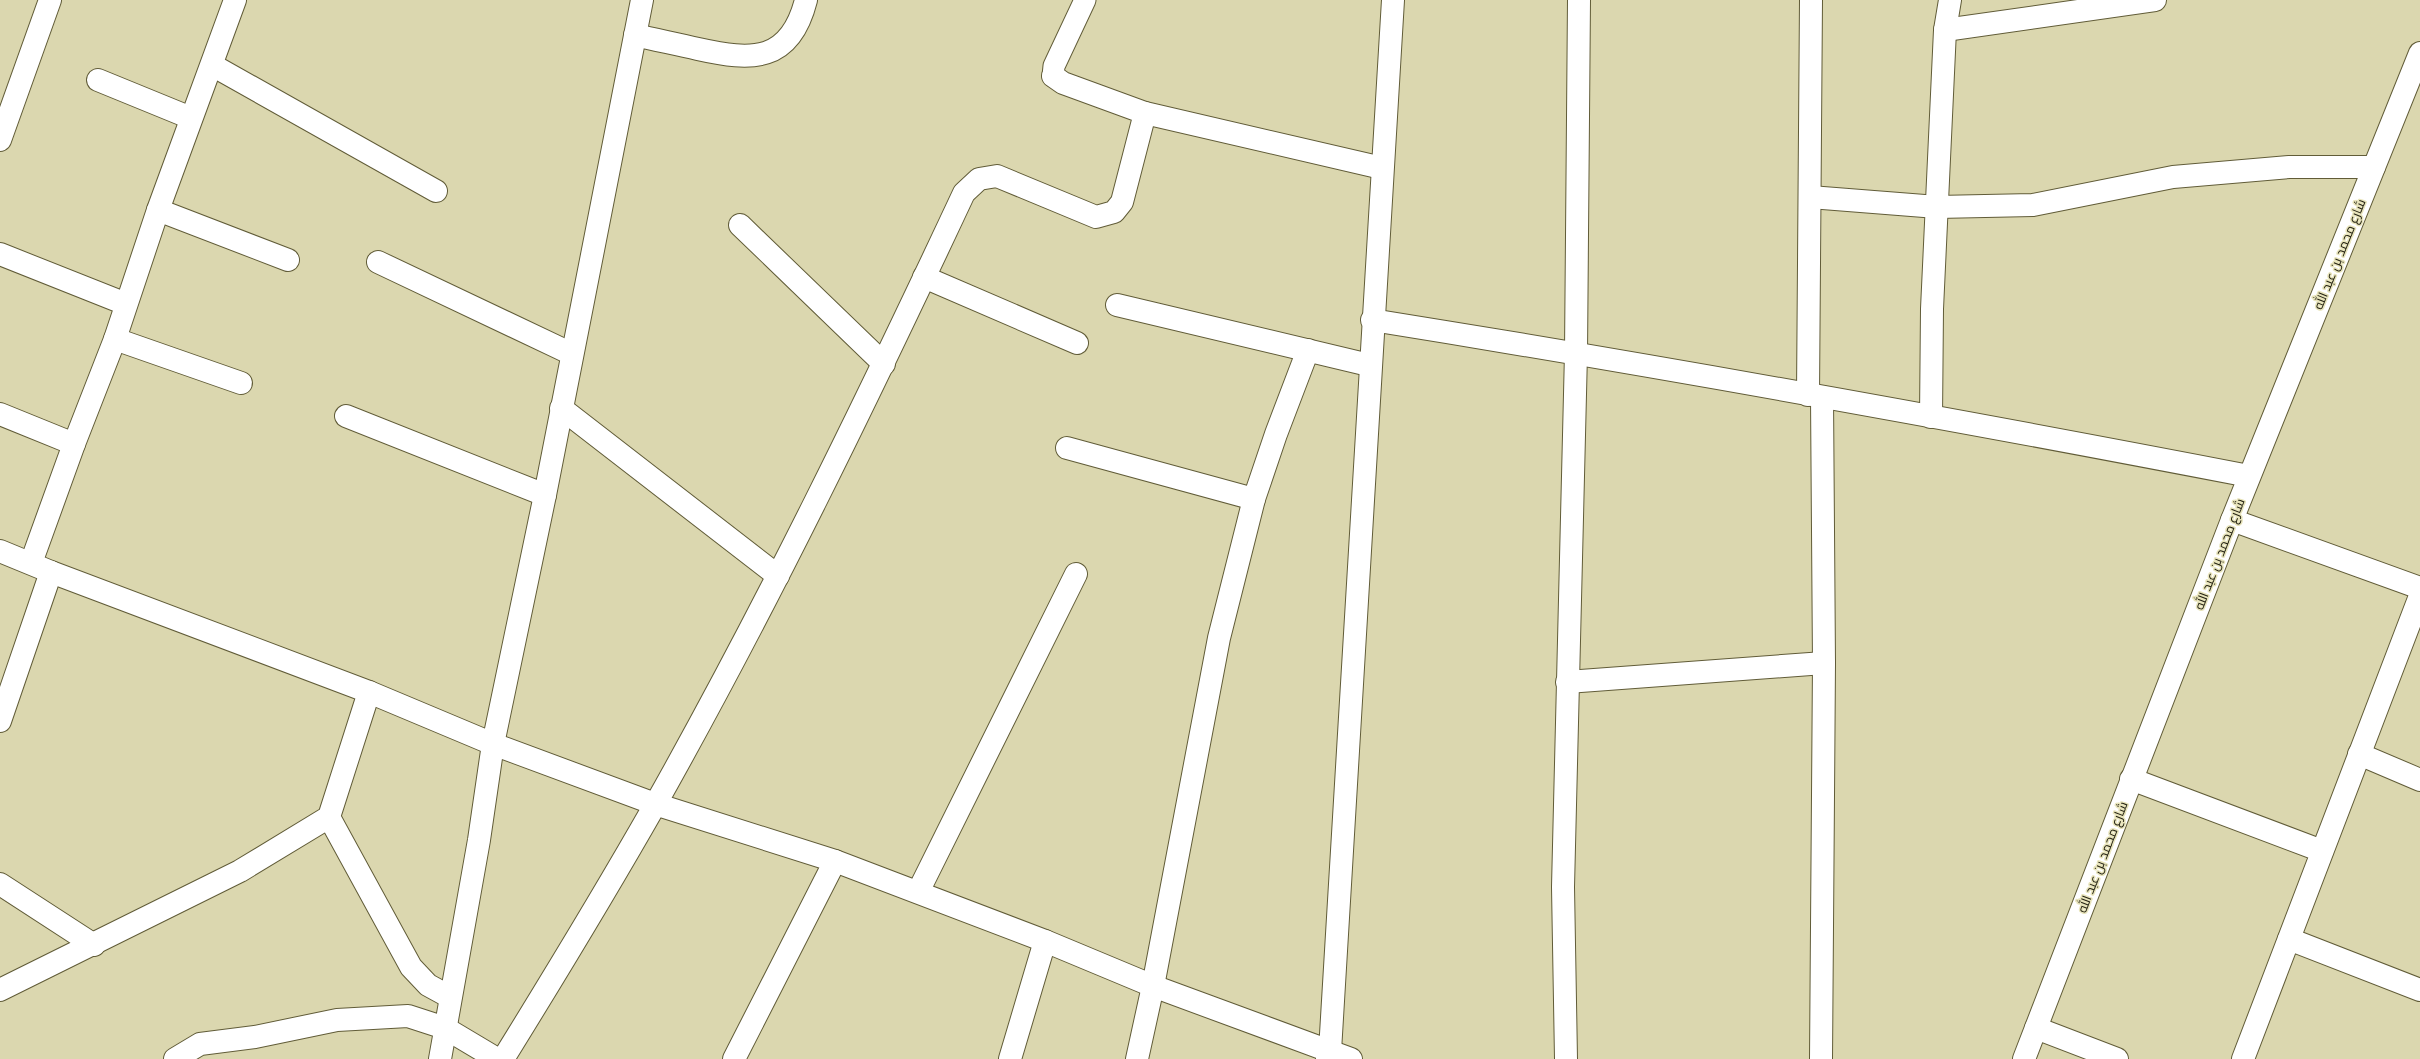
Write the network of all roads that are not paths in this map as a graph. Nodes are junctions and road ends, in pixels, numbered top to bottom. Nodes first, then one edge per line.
1 (50, 0) edge
2 (235, 0) edge
3 (642, 0) edge
4 (806, 0) edge
5 (1085, 0) edge
6 (1392, 0) edge
7 (1579, 0) edge
8 (1811, 0) edge
9 (1950, 0) edge
10 (2155, 0) edge
11 (1945, 30) junction
12 (635, 35) junction
13 (2420, 53) edge
14 (212, 66) junction
15 (1054, 76) joint
16 (98, 80) dead end
17 (1146, 113) junction
18 (191, 118) junction
19 (0, 140) edge
20 (2374, 167) junction
21 (1382, 168) junction
22 (436, 191) dead end
23 (1810, 197) junction
24 (1937, 207) junction
25 (158, 210) junction
26 (740, 225) dead end
27 (0, 254) edge
28 (288, 260) dead end
29 (378, 262) dead end
30 (924, 277) junction
31 (126, 304) junction
32 (1117, 305) dead end
33 (1372, 320) junction
34 (115, 339) junction
35 (1077, 343) dead end
36 (1308, 350) junction
37 (1576, 353) junction
38 (572, 354) junction
39 (884, 364) junction
40 (1369, 365) junction
41 (241, 383) dead end
42 (1815, 396) junction
43 (561, 408) junction
44 (0, 414) edge
45 (346, 416) dead end
46 (1931, 416) junction
47 (74, 444) junction
48 (1067, 448) dead end
49 (2249, 476) junction
50 (545, 495) junction
51 (1254, 499) junction
52 (2232, 520) junction
53 (0, 551) edge
54 (32, 563) junction
55 (51, 572) junction
56 (1076, 574) dead end
57 (778, 576) junction
58 (2420, 588) edge
59 (2420, 596) edge
60 (1824, 663) junction
61 (1567, 682) junction
62 (369, 692) junction
63 (0, 722) edge
64 (493, 744) junction
65 (2359, 754) junction
66 (2131, 779) junction
67 (2420, 780) edge
68 (655, 804) junction
69 (329, 817) junction
70 (2322, 851) junction
71 (835, 862) junction
72 (0, 884) edge
73 (918, 892) junction
74 (2289, 939) junction
75 (1045, 941) junction
76 (94, 945) junction
77 (1153, 986) junction
78 (0, 990) edge
79 (2420, 990) edge
80 (450, 997) junction
81 (445, 1028) junction
82 (2036, 1028) junction
83 (1328, 1055) edge
84 (175, 1059) edge
85 (440, 1059) edge
86 (497, 1059) edge
87 (503, 1059) edge
88 (734, 1059) edge
89 (1010, 1059) edge
90 (1138, 1059) edge
91 (1351, 1059) edge
92 (1566, 1059) edge
93 (1821, 1059) edge
94 (2024, 1059) edge
95 (2117, 1059) edge
96 (2242, 1059) edge

1 - 19 street
2 - 14 street
3 - 12 street
4 - 12 street
5 - 15 lane
6 - 21 street
7 - 37 street
8 - 23 street
9 - 11 street
10 - 11 street
11 - 24 street
12 - 38 street
13 - 20 street, شارع محمد بن عبد الله
14 - 18 street
14 - 22 street
15 - 17 street
16 - 18 street
17 - 21 street
17 - 30 street
18 - 25 street
20 - 24 street
20 - 49 street, شارع محمد بن عبد الله
21 - 33 street
23 - 24 street
23 - 42 street
24 - 46 street
25 - 28 street
25 - 31 street
26 - 39 street
27 - 31 street
29 - 38 street
30 - 35 street
30 - 39 street
31 - 34 street
32 - 36 street
33 - 37 street
33 - 40 street
34 - 41 street
34 - 47 street
36 - 40 street
36 - 51 street
37 - 42 street
37 - 61 street
38 - 43 street
39 - 57 street
40 - 83 street
42 - 46 street
42 - 60 street
43 - 50 street
43 - 57 street
44 - 47 street
45 - 50 street
46 - 49 street
47 - 54 street
48 - 51 street
49 - 52 street, شارع محمد بن عبد الله
50 - 64 street
51 - 77 street
52 - 58 street
52 - 66 street, شارع محمد بن عبد الله
53 - 54 street
54 - 55 street
55 - 62 street
55 - 63 street
56 - 73 street
57 - 68 street
59 - 65 street
60 - 61 street
60 - 93 street
61 - 92 street
62 - 64 street
62 - 69 street
64 - 68 street
64 - 80 street
65 - 67 street
65 - 70 street
66 - 70 street
66 - 82 street, شارع محمد بن عبد الله
68 - 71 street
68 - 87 street
69 - 76 street
69 - 80 street
70 - 74 street
71 - 73 street
71 - 88 street
72 - 76 street
73 - 75 street
74 - 79 street
74 - 96 street
75 - 77 street
75 - 89 street
76 - 78 street
77 - 83 street
77 - 90 street
80 - 81 street
81 - 84 street
81 - 85 street
81 - 86 street
82 - 94 street, شارع محمد بن عبد الله
82 - 95 street
83 - 91 street

